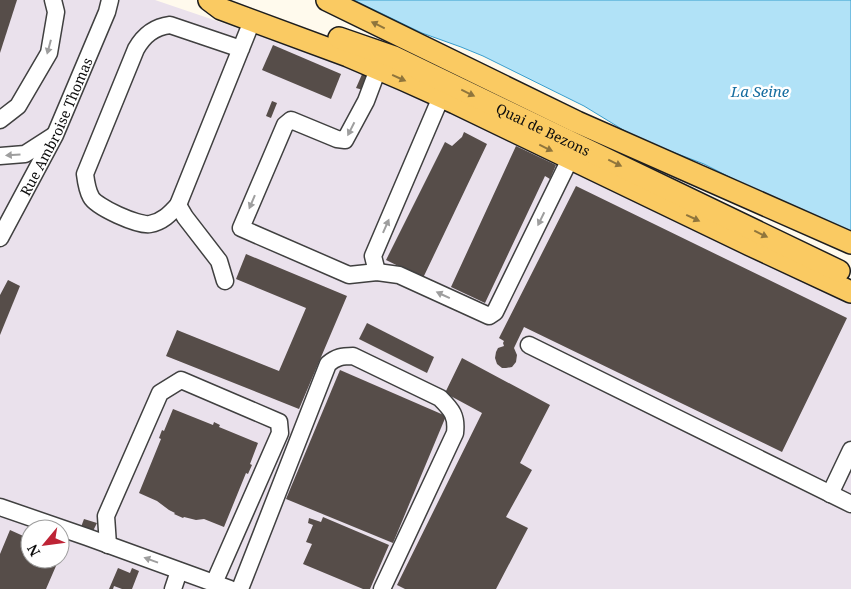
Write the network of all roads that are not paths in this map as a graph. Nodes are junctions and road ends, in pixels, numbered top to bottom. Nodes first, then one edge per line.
1 (53, 0) edge
2 (209, 0) edge
3 (227, 0) edge
4 (326, 0) edge
5 (108, 6) edge
6 (252, 21) junction
7 (241, 49) junction
8 (378, 69) junction
9 (442, 97) junction
10 (0, 120) edge
11 (55, 135) junction
12 (0, 156) edge
13 (570, 159) junction
14 (178, 205) junction
15 (0, 238) edge
16 (851, 242) edge
17 (377, 272) junction
18 (851, 276) edge
19 (225, 281) dead end
20 (851, 292) edge
21 (529, 345) dead end
22 (851, 450) edge
23 (830, 494) junction
24 (851, 504) edge
25 (0, 507) edge
26 (108, 545) junction
27 (179, 571) junction
28 (214, 583) junction
29 (173, 589) edge
30 (230, 589) edge
31 (240, 589) edge
32 (382, 589) edge

1 -> 10 street
2 - 6 main road
3 -> 18 main road, Quai de Bezons
16 -> 4 main road, Quai de Bezons
5 - 11 street, Rue Ambroise Thomas
6 - 7 street
6 - 8 main road
7 - 14 street
7 - 14 street
8 -> 9 main road
8 -> 17 street
9 -> 13 main road
17 -> 9 street
11 -> 12 street
11 - 15 street, Rue Ambroise Thomas
13 -> 17 street
13 -> 20 main road
14 - 19 street
21 - 23 street
22 - 23 street
23 - 24 street
25 - 26 street
27 -> 26 street
26 - 28 street
27 - 28 street
27 - 29 street
28 - 30 street
31 - 32 street

